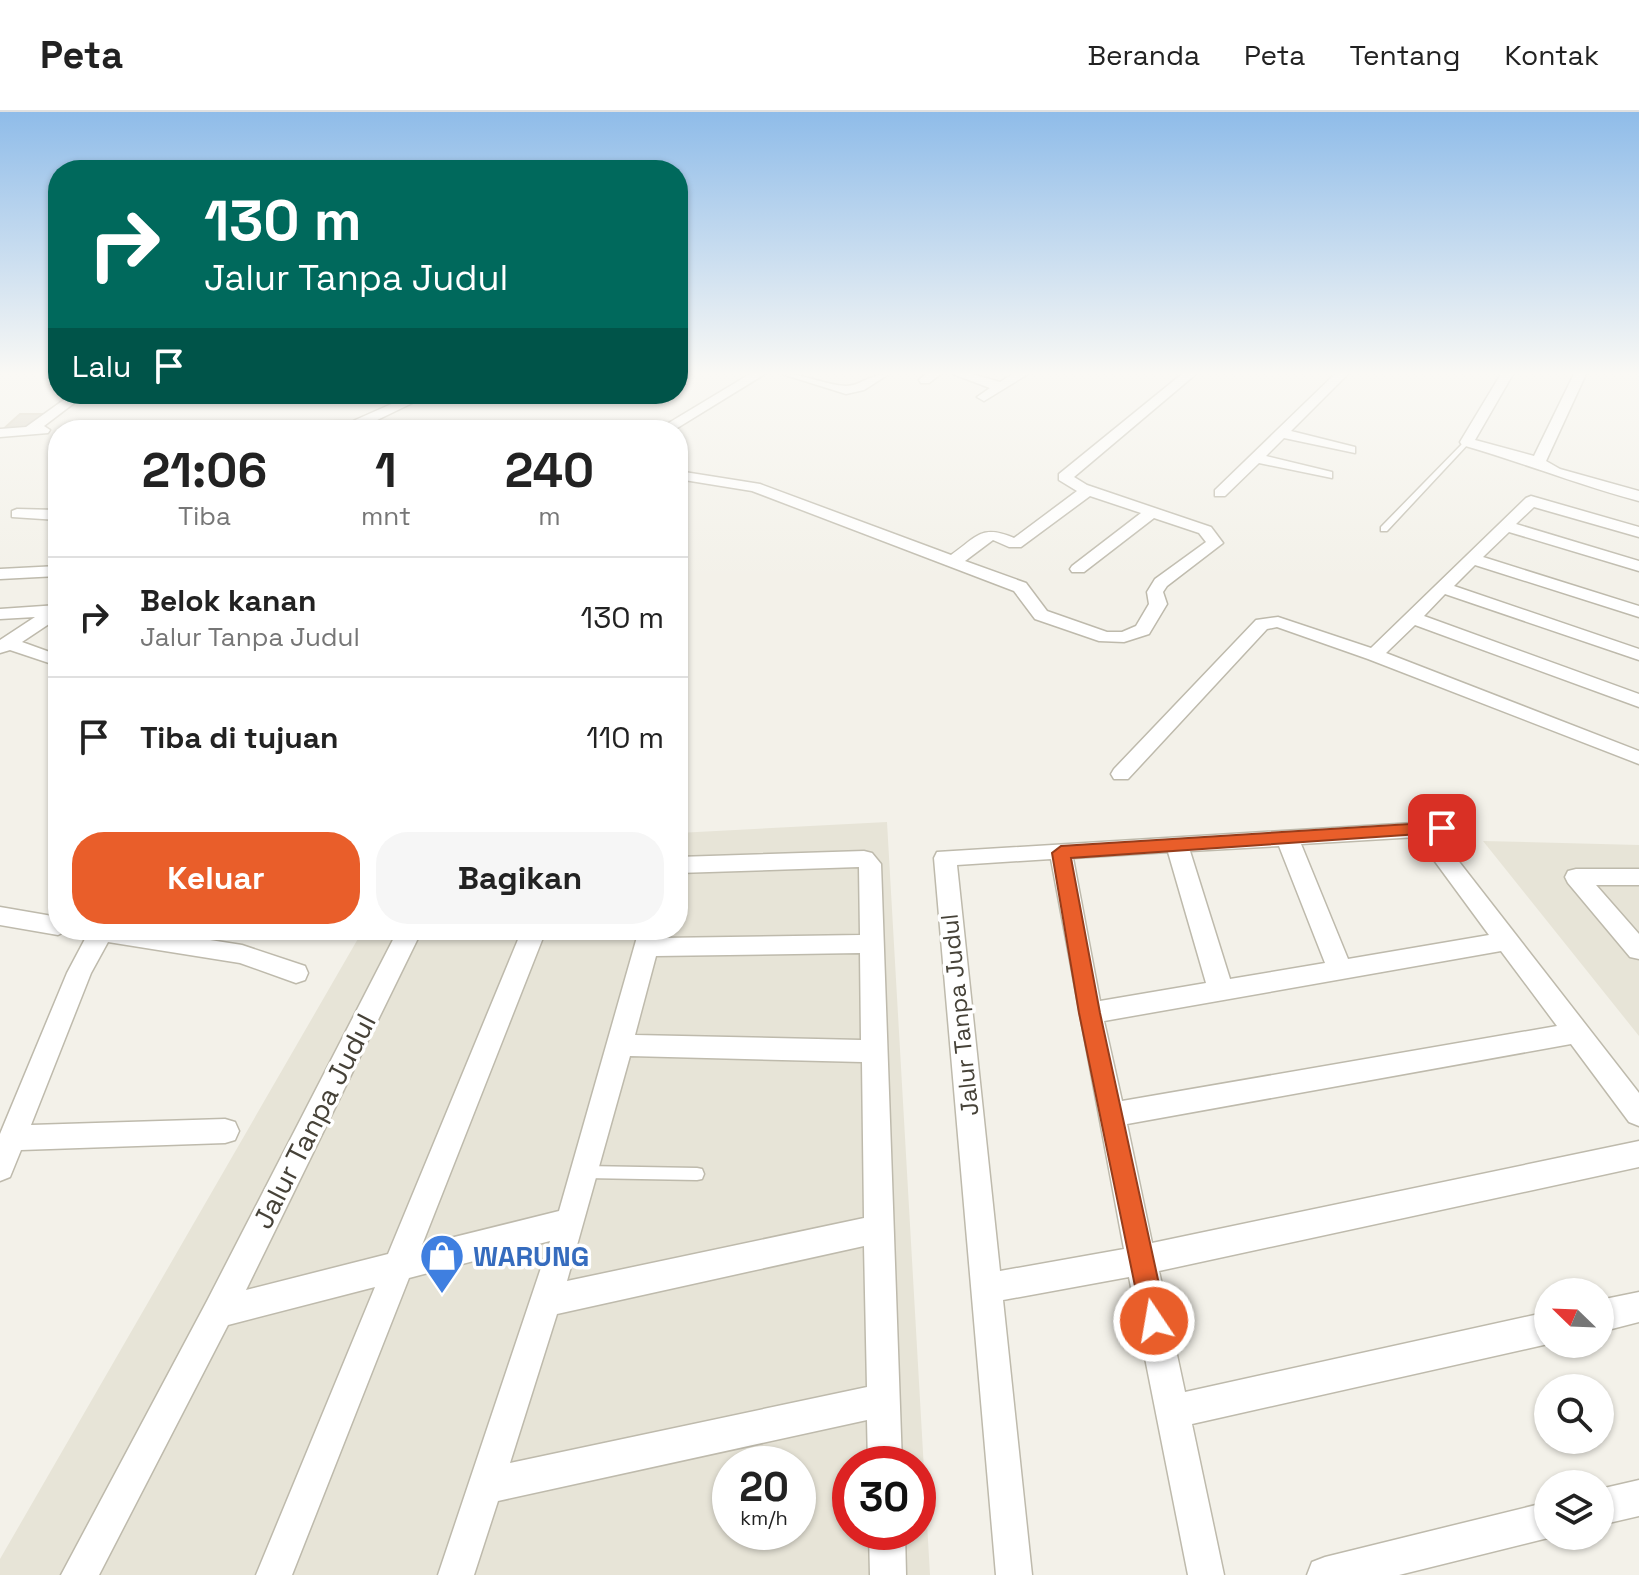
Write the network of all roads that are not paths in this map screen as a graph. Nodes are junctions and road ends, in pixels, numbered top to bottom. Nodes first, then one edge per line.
1 (1106, 442) edge
2 (1273, 442) edge
3 (1319, 442) edge
4 (1467, 442) edge
5 (1468, 442) edge
6 (1547, 442) edge
7 (1350, 450) dead end
8 (1257, 458) junction
9 (1538, 462) junction
10 (1327, 475) dead end
11 (688, 477) edge
12 (1088, 490) junction
13 (1220, 493) dead end
14 (1639, 496) edge
15 (1152, 512) junction
16 (17, 514) dead end
17 (48, 515) edge
18 (1507, 526) junction
19 (1384, 529) dead end
20 (1639, 532) edge
21 (1472, 559) junction
22 (951, 563) junction
23 (1639, 566) edge
24 (1078, 569) dead end
25 (48, 572) edge
26 (0, 574) edge
27 (1443, 588) junction
28 (48, 611) edge
29 (1639, 612) edge
30 (0, 614) edge
31 (48, 617) edge
32 (1410, 617) junction
33 (4, 646) edge
34 (1374, 655) junction
35 (1639, 655) edge
36 (48, 658) edge
37 (1639, 701) edge
38 (1639, 758) edge
39 (1121, 774) dead end
40 (1463, 827) dead end
41 (1422, 829) junction
42 (1287, 837) junction
43 (1177, 845) junction
44 (1061, 853) junction
45 (688, 865) edge
46 (1639, 877) edge
47 (0, 916) edge
48 (48, 924) edge
49 (688, 939) edge
50 (89, 940) edge
51 (151, 940) edge
52 (405, 940) edge
53 (530, 940) edge
54 (648, 940) edge
55 (1505, 941) junction
56 (870, 944) junction
57 (1639, 950) edge
58 (1340, 970) junction
59 (296, 973) dead end
60 (1221, 990) junction
61 (1090, 1013) junction
62 (1576, 1033) junction
63 (619, 1045) junction
64 (873, 1051) junction
65 (1639, 1114) edge
66 (1111, 1115) junction
67 (225, 1131) dead end
68 (13, 1138) junction
69 (1639, 1154) edge
70 (0, 1168) edge
71 (585, 1172) junction
72 (697, 1174) dead end
73 (571, 1222) junction
74 (878, 1229) junction
75 (1141, 1260) junction
76 (398, 1265) junction
77 (987, 1288) junction
78 (543, 1302) junction
79 (1639, 1307) edge
80 (218, 1312) junction
81 (1614, 1313) edge
82 (1534, 1331) edge
83 (884, 1400) junction
84 (1172, 1412) junction
85 (885, 1446) edge
86 (485, 1486) junction
87 (1639, 1498) edge
88 (1614, 1504) edge
89 (1534, 1523) edge
90 (887, 1550) edge
91 (79, 1575) edge
92 (274, 1575) edge
93 (456, 1575) edge
94 (888, 1575) edge
95 (1014, 1575) edge
96 (1206, 1575) edge
97 (1325, 1575) edge

1 - 12 street
2 - 8 street
3 - 7 street
4 - 19 lane
5 - 9 street
6 - 9 street
8 - 10 street
8 - 13 street
9 - 14 street
11 - 22 street
12 - 15 street
12 - 22 street
15 - 22 street
15 - 24 street
16 - 17 street
18 - 20 street
18 - 21 street
18 - 23 street
21 - 27 street
21 - 29 street
25 - 26 street
27 - 32 street
27 - 35 street
28 - 30 street
31 - 33 street
32 - 34 street
32 - 37 street
33 - 36 street
34 - 38 street
34 - 39 street
40 - 41 street, Jalur Tanpa Judul
41 - 42 street, Jalur Tanpa Judul
41 - 55 street
42 - 43 street, Jalur Tanpa Judul
42 - 58 street
43 - 44 street, Jalur Tanpa Judul
43 - 60 street
44 - 61 street
44 - 77 street, Jalur Tanpa Judul
45 - 56 street
46 - 57 street
47 - 48 street
49 - 56 street
50 - 68 street
51 - 59 street
52 - 80 street, Jalur Tanpa Judul
53 - 76 street
54 - 63 street
55 - 58 street
55 - 62 street
56 - 64 street
58 - 60 street
60 - 61 street
61 - 66 street
62 - 65 street
62 - 66 street
63 - 64 street
63 - 71 street
64 - 74 street
66 - 75 street
67 - 68 street
68 - 70 street
69 - 75 street
71 - 72 lane
71 - 73 street
73 - 76 street
73 - 78 street
74 - 78 street
74 - 83 street
75 - 77 street
75 - 84 street
76 - 80 street
76 - 92 street
77 - 95 street, Jalur Tanpa Judul
78 - 86 street
79 - 81 street
80 - 91 street, Jalur Tanpa Judul
82 - 84 street
83 - 85 street
83 - 86 street
84 - 96 street
86 - 93 street
87 - 88 street
89 - 97 street
90 - 94 street

